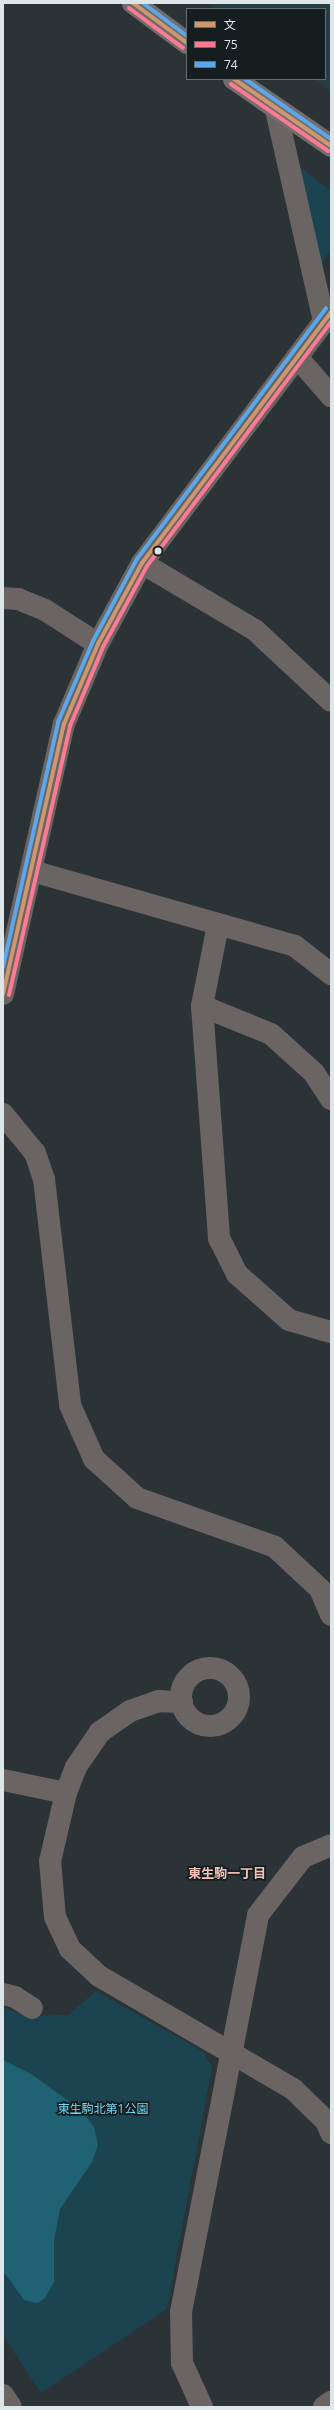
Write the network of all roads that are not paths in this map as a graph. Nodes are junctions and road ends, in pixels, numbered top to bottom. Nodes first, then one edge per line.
1 (133, 3) edge
2 (186, 42) edge
3 (235, 80) edge
4 (276, 110) junction
5 (331, 146) edge
6 (327, 317) edge
7 (296, 357) junction
8 (331, 396) edge
9 (142, 563) junction
10 (3, 598) edge
11 (98, 644) junction
12 (331, 701) edge
13 (32, 871) junction
14 (218, 924) junction
15 (9, 937) edge
16 (331, 974) edge
17 (3, 994) edge
18 (202, 1006) junction
19 (331, 1099) edge
20 (3, 1114) edge
21 (331, 1332) edge
22 (331, 1615) edge
23 (182, 1702) dead end
24 (3, 1780) edge
25 (66, 1793) junction
26 (331, 1845) edge
27 (3, 1994) edge
28 (32, 2008) dead end
29 (229, 2050) junction
30 (331, 2133) edge
31 (3, 2395) edge
32 (331, 2402) edge
33 (11, 2407) edge
34 (202, 2407) edge
35 (324, 2407) edge

1 - 2 main road
3 - 4 main road
4 - 5 main road
4 - 6 street
6 - 7 street
7 - 8 street
7 - 9 street
9 - 11 street
9 - 12 street
10 - 11 street
11 - 13 street
13 - 14 street
13 - 15 street
14 - 16 street
14 - 18 street
15 - 17 street
18 - 19 street
18 - 21 street
20 - 22 street
23 - 25 street
24 - 25 street
25 - 29 street
26 - 29 street
27 - 28 street
29 - 30 street
29 - 34 street
31 - 33 street
32 - 35 street

